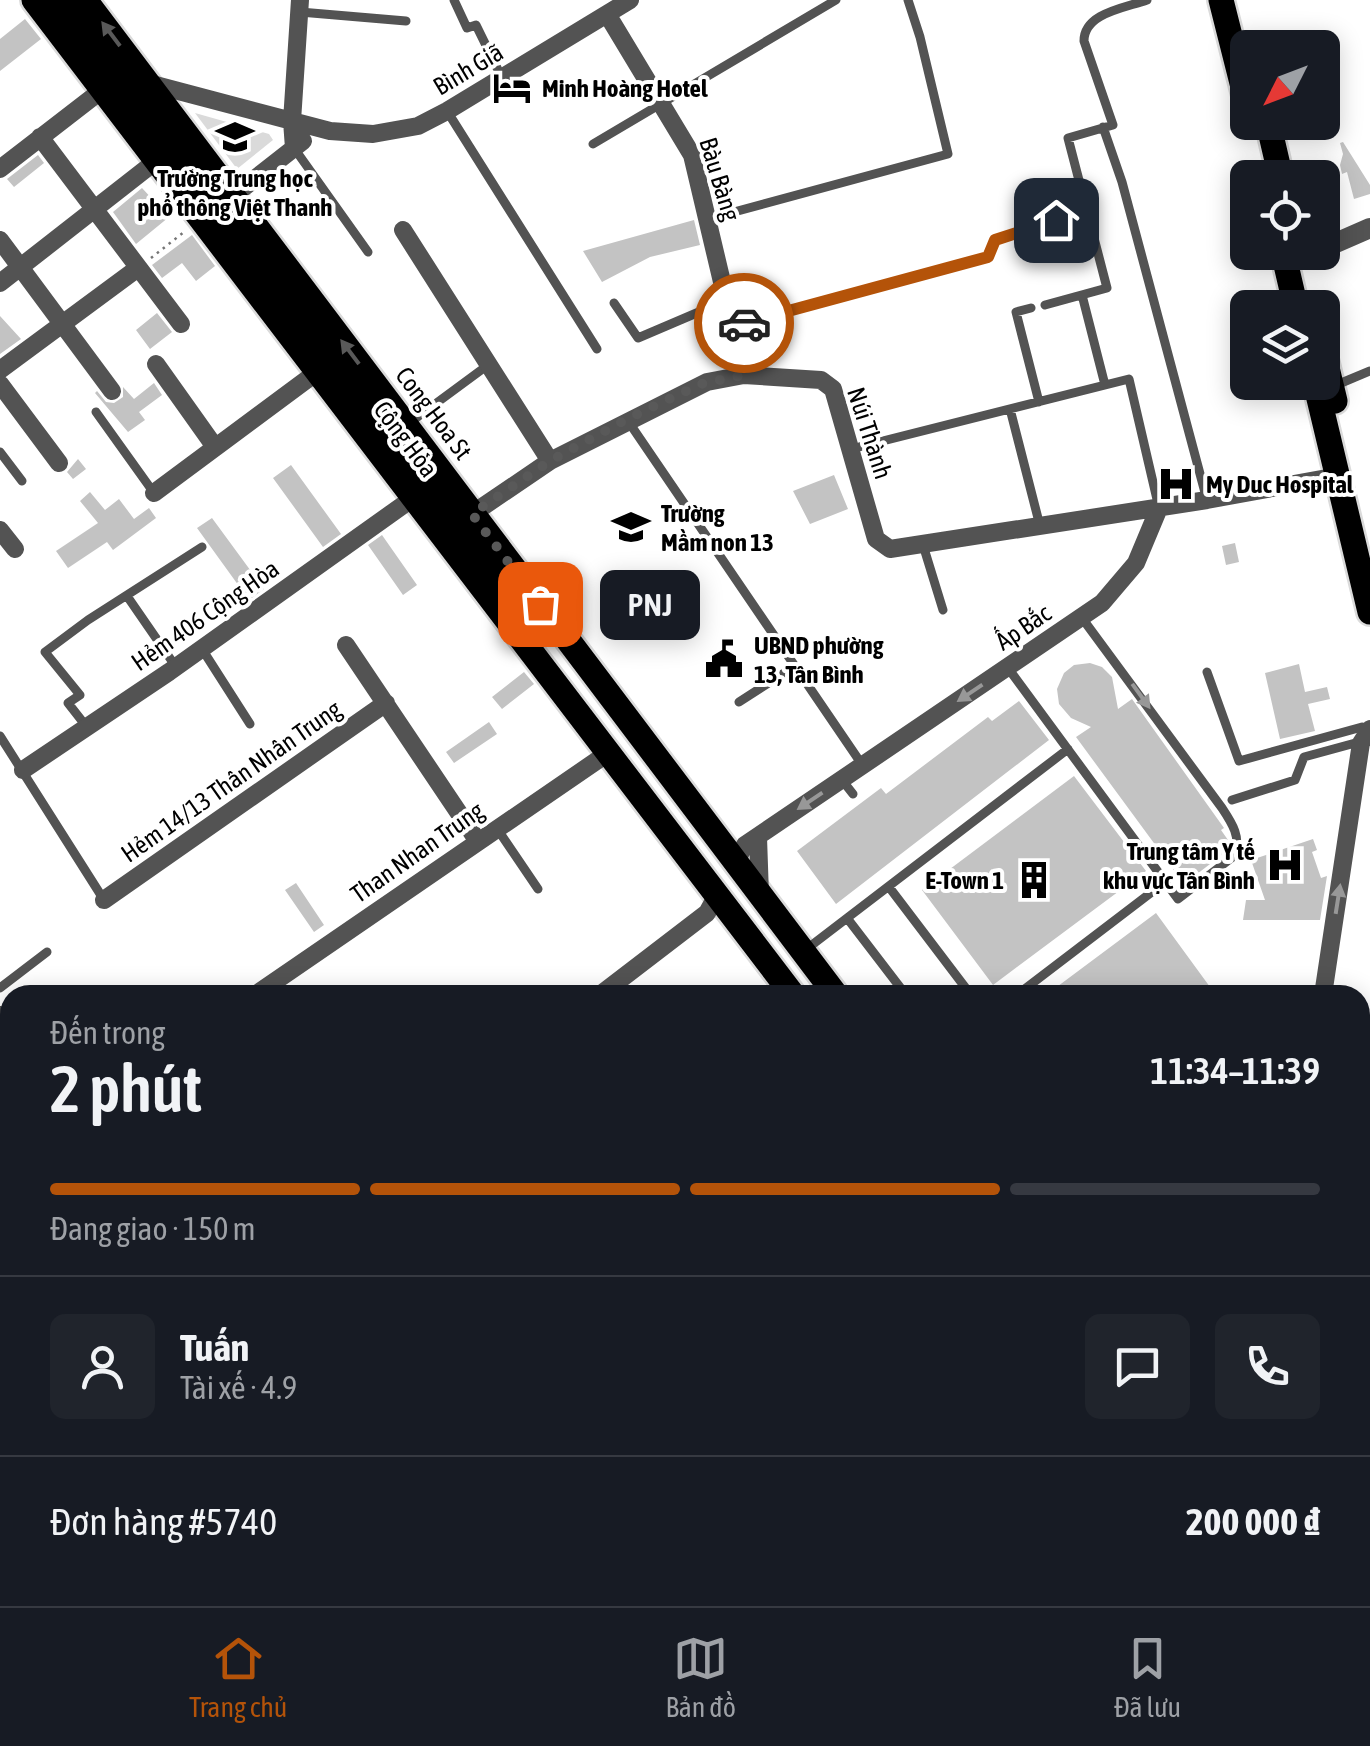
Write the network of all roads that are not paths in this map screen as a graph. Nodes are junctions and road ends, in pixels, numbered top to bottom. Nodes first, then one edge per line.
1 (34, 0) edge
2 (58, 0) edge
3 (85, 0) edge
4 (454, 0) edge
5 (836, 0) edge
6 (908, 0) edge
7 (1147, 0) edge
8 (1229, 1) edge
9 (620, 4) edge
10 (300, 6) edge
11 (406, 21) dead end
12 (1234, 30) edge
13 (1241, 30) edge
14 (502, 78) junction
15 (148, 83) junction
16 (102, 90) junction
17 (661, 102) junction
18 (448, 112) junction
19 (292, 122) junction
20 (1108, 126) junction
21 (319, 129) junction
22 (40, 137) junction
23 (593, 144) dead end
24 (158, 148) junction
25 (294, 148) junction
26 (0, 169) edge
27 (233, 196) junction
28 (94, 210) junction
29 (1087, 210) junction
30 (708, 219) junction
31 (1370, 228) edge
32 (403, 230) dead end
33 (0, 240) edge
34 (1340, 240) edge
35 (368, 252) dead end
36 (20, 267) junction
37 (138, 268) junction
38 (0, 282) edge
39 (1082, 294) junction
40 (727, 300) junction
41 (614, 302) dead end
42 (1045, 305) dead end
43 (1030, 308) dead end
44 (62, 324) junction
45 (180, 324) dead end
46 (733, 326) junction
47 (597, 349) dead end
48 (156, 364) dead end
49 (489, 365) junction
50 (0, 370) edge
51 (1370, 371) edge
52 (317, 372) junction
53 (744, 375) junction
54 (1340, 380) edge
55 (1106, 385) junction
56 (2, 391) edge
57 (112, 391) dead end
58 (1327, 400) edge
59 (1039, 402) junction
60 (1010, 409) junction
61 (96, 412) dead end
62 (627, 419) junction
63 (406, 426) junction
64 (215, 447) junction
65 (851, 449) junction
66 (0, 452) edge
67 (550, 461) junction
68 (59, 463) dead end
69 (1345, 475) junction
70 (22, 481) dead end
71 (154, 493) joint
72 (413, 498) junction
73 (1207, 500) junction
74 (1159, 508) junction
75 (472, 514) junction
76 (1040, 526) junction
77 (0, 530) edge
78 (923, 544) junction
79 (202, 547) dead end
80 (1370, 547) edge
81 (14, 549) dead end
82 (127, 596) junction
83 (943, 610) dead end
84 (1370, 612) edge
85 (1082, 618) junction
86 (346, 645) dead end
87 (202, 649) junction
88 (795, 666) junction
89 (176, 667) junction
90 (1008, 668) junction
91 (1207, 672) dead end
92 (739, 702) dead end
93 (386, 703) junction
94 (250, 724) dead end
95 (86, 726) junction
96 (1367, 734) edge
97 (0, 736) edge
98 (1068, 749) junction
99 (608, 753) junction
100 (863, 766) junction
101 (23, 770) junction
102 (1232, 800) dead end
103 (496, 828) junction
104 (758, 836) junction
105 (478, 840) junction
106 (726, 879) junction
107 (1166, 882) junction
108 (889, 886) junction
109 (538, 889) dead end
110 (760, 894) junction
111 (104, 900) joint
112 (848, 918) junction
113 (47, 952) dead end
114 (804, 952) junction
115 (4, 985) edge
116 (269, 985) edge
117 (613, 985) edge
118 (778, 985) edge
119 (806, 985) edge
120 (829, 985) edge
121 (898, 985) edge
122 (963, 985) edge
123 (1030, 985) edge
124 (1325, 985) edge

1 - 16 main road, Cong Hoa St
2 - 24 main road
15 -> 3 main road, Cong Hoa St
4 - 14 lane
5 - 17 lane
6 - 30 lane
7 - 20 lane
8 - 12 main road
8 - 13 main road
9 - 14 street, Bình Giã
9 - 17 street, Bàu Bàng
10 - 11 lane
10 - 19 street
14 - 18 street, Bình Giã
15 - 19 street, Bình Giã
15 - 27 main road, Cong Hoa St
16 - 22 street
16 - 24 main road, Cong Hoa St
17 - 23 lane
17 - 30 street, Bàu Bàng
18 - 21 street, Bình Giã
18 - 47 lane
19 - 21 street, Bình Giã
19 - 25 street
20 - 29 lane
20 - 73 lane
21 - 25 street
22 - 26 street
22 - 28 street
24 - 28 street
24 - 52 main road, Cộng Hòa
24 - 106 main road, Cong Hoa St
25 - 27 street
25 - 35 lane
63 -> 27 main road, Cong Hoa St
28 - 36 street
28 - 37 street
29 - 39 lane
29 - 46 lane
30 - 40 street, Bàu Bàng
31 - 34 street
32 - 49 street
33 - 36 street
36 - 38 street
36 - 44 street
37 - 44 street
37 - 45 street
39 - 42 lane
39 - 55 lane
40 - 41 lane
40 - 46 street, Bàu Bàng
43 - 59 lane
44 - 50 street
44 - 57 street
46 - 53 street, Bàu Bàng
48 - 64 street
49 - 63 lane
49 - 67 street
51 - 54 lane
52 - 64 street
52 - 72 main road, Cộng Hòa
53 - 62 street, Núi Thành
53 - 65 street, Núi Thành
55 - 59 lane
55 - 74 lane
56 - 68 street
58 - 69 main road
59 - 60 lane
60 - 65 lane
60 - 76 lane
61 - 71 lane
62 - 67 street, Núi Thành
62 - 88 lane
63 - 75 main road, Cong Hoa St
64 - 71 street
65 - 78 street, Núi Thành
66 - 70 lane
67 - 75 street, Núi Thành
69 - 73 street
69 - 80 main road
69 - 84 main road
72 - 87 street, Hẻm 406 Cộng Hòa
72 - 99 main road, Cộng Hòa
73 - 74 street
74 - 76 street, Núi Thành
74 - 85 street, Ấp Bắc
75 - 106 main road, Cong Hoa St
76 - 78 street, Núi Thành
77 - 81 street
78 - 83 lane
79 - 82 lane
82 - 89 lane
82 - 95 lane
85 - 90 street, Ấp Bắc
85 -> 107 lane
86 - 93 street
87 - 89 street, Hẻm 406 Cộng Hòa
87 - 94 lane
88 - 92 lane
88 - 100 lane
89 - 95 street, Hẻm 406 Cộng Hòa
90 - 98 lane
90 -> 100 street, Ấp Bắc
91 - 96 lane
93 - 105 street
93 - 111 street, Hẻm 14/13 Thân Nhân Trung
95 - 101 street, Hẻm 406 Cộng Hòa
96 - 102 lane
124 -> 96 street
97 - 101 lane
98 - 107 lane
98 - 108 lane
99 - 103 street, Than Nhan Trung
99 - 106 main road, Cong Hoa St
100 -> 104 street, Ấp Bắc
101 - 111 lane
103 - 105 street, Than Nhan Trung
103 - 109 lane
104 - 106 street, Ấp Bắc
104 - 110 street
105 - 116 street, Than Nhan Trung
106 - 110 main road
106 - 117 street, Ấp Bắc
106 - 118 main road
106 - 119 main road, Cong Hoa St
107 - 123 lane
108 - 112 lane
108 - 122 lane
110 - 114 main road
112 - 114 lane
112 - 121 lane
113 - 115 lane
114 - 120 main road

